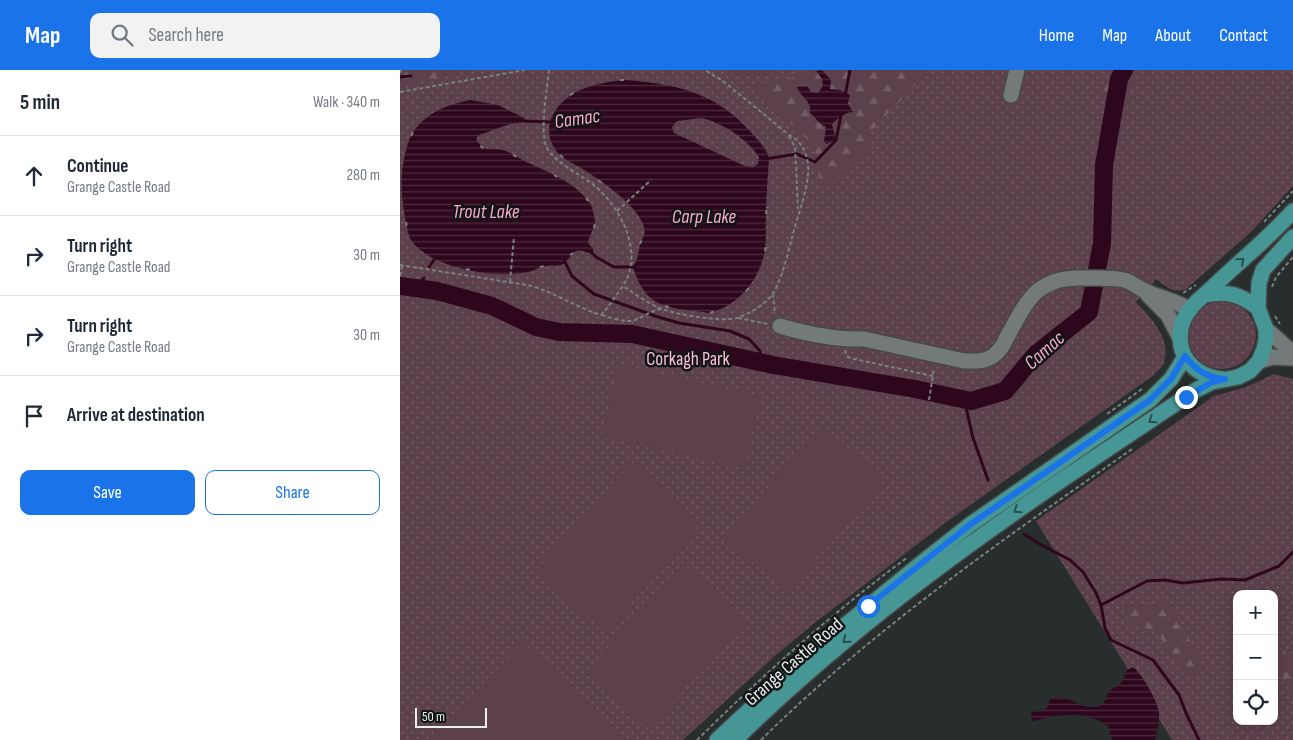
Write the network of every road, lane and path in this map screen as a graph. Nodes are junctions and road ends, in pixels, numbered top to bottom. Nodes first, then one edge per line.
1 (526, 70) edge
2 (549, 70) edge
3 (705, 70) edge
4 (1017, 70) edge
5 (620, 80) dead end
6 (626, 80) dead end
7 (400, 92) edge
8 (576, 92) dead end
9 (570, 95) dead end
10 (1011, 95) dead end
11 (414, 131) dead end
12 (788, 134) junction
13 (411, 136) dead end
14 (480, 146) dead end
15 (485, 149) dead end
16 (513, 155) dead end
17 (560, 155) dead end
18 (519, 158) dead end
19 (565, 159) dead end
20 (554, 175) dead end
21 (559, 178) dead end
22 (598, 180) dead end
23 (651, 180) dead end
24 (603, 184) dead end
25 (1293, 192) edge
26 (586, 198) dead end
27 (590, 203) dead end
28 (766, 208) dead end
29 (617, 211) junction
30 (1293, 211) edge
31 (766, 214) dead end
32 (798, 214) junction
33 (406, 222) dead end
34 (595, 222) dead end
35 (408, 227) dead end
36 (594, 228) dead end
37 (1258, 228) dead end
38 (514, 237) dead end
39 (1293, 237) edge
40 (642, 239) dead end
41 (640, 244) dead end
42 (766, 244) dead end
43 (765, 251) dead end
44 (575, 252) dead end
45 (570, 255) dead end
46 (1293, 258) edge
47 (401, 266) edge
48 (545, 266) dead end
49 (540, 267) dead end
50 (466, 269) dead end
51 (472, 270) dead end
52 (400, 276) edge
53 (510, 282) junction
54 (623, 286) junction
55 (750, 287) dead end
56 (1204, 287) junction
57 (1272, 288) dead end
58 (746, 291) dead end
59 (1146, 292) junction
60 (773, 293) junction
61 (1177, 293) dead end
62 (665, 306) dead end
63 (671, 308) dead end
64 (662, 309) junction
65 (1190, 310) junction
66 (1266, 310) junction
67 (715, 311) dead end
68 (710, 312) dead end
69 (601, 315) junction
70 (737, 318) junction
71 (780, 326) junction
72 (1282, 327) dead end
73 (1266, 329) junction
74 (1180, 338) junction
75 (846, 347) dead end
76 (1293, 353) edge
77 (1185, 356) junction
78 (1293, 358) edge
79 (1258, 361) junction
80 (935, 365) dead end
81 (933, 376) junction
82 (1225, 379) junction
83 (929, 400) dead end
84 (1132, 448) dead end
85 (717, 740) edge
86 (735, 740) edge
87 (761, 740) edge

1 - 7 path
2 - 29 path
3 - 12 path
4 - 10 street
5 - 6 path
8 - 9 path
11 - 13 path
12 - 32 path
12 - 32 path
14 - 15 path
16 - 18 path
17 - 19 path
20 - 21 path
22 - 24 path
23 - 29 path
25 - 37 path
26 - 27 path
28 - 31 path
29 - 54 path
56 -> 30 main road
32 - 60 path
33 - 35 path
34 - 36 path
38 - 53 path
39 - 66 main road
40 - 41 path
42 - 43 path
44 - 45 path
46 - 57 path
47 - 52 path
47 - 53 path
48 - 49 path
50 - 51 path
53 - 69 path
54 - 64 path
54 - 69 path
55 - 58 path
56 - 61 path
56 - 65 main road
56 - 66 main road
59 - 65 street
59 - 71 street
59 - 74 street
60 - 70 path
60 - 71 path
62 - 63 path
64 - 69 path
64 - 70 path
65 - 74 main road
66 - 72 path
66 - 73 main road
67 - 68 path
70 - 71 path
73 - 76 street
73 - 79 main road
74 - 77 main road
75 - 81 path
77 - 82 main road
77 - 85 main road, Grange Castle Road
78 - 79 street
79 - 82 main road, Grange Castle Road
80 - 81 path
81 - 83 path
82 -> 86 main road, Grange Castle Road
84 - 87 path

